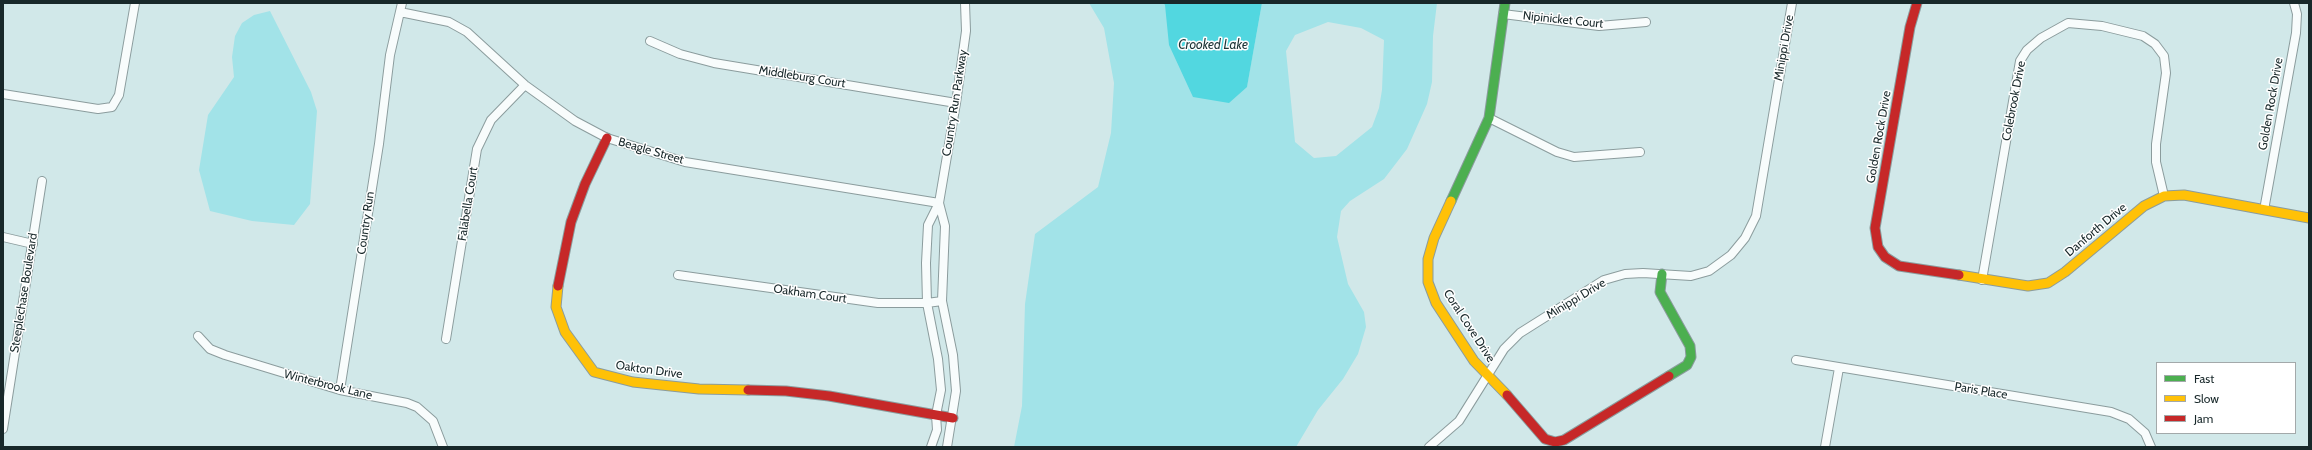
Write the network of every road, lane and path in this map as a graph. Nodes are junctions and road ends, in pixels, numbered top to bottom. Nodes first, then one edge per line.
1 (135, 3) edge
2 (402, 3) edge
3 (965, 3) edge
4 (1505, 3) edge
5 (1792, 3) edge
6 (1917, 3) edge
7 (2294, 3) edge
8 (400, 12) junction
9 (1504, 14) junction
10 (1646, 22) dead end
11 (650, 41) dead end
12 (525, 85) junction
13 (3, 94) edge
14 (956, 103) junction
15 (1489, 118) junction
16 (607, 138) junction
17 (1640, 152) dead end
18 (42, 181) dead end
19 (2164, 196) junction
20 (939, 203) junction
21 (2264, 210) junction
22 (2309, 218) edge
23 (3, 237) edge
24 (33, 244) junction
25 (1899, 266) joint
26 (1662, 274) junction
27 (678, 275) dead end
28 (1982, 280) junction
29 (942, 301) junction
30 (927, 303) junction
31 (198, 336) dead end
32 (446, 339) dead end
33 (1796, 360) dead end
34 (1839, 368) junction
35 (1486, 375) junction
36 (340, 390) junction
37 (936, 415) junction
38 (953, 418) junction
39 (3, 429) edge
40 (443, 447) edge
41 (931, 447) edge
42 (947, 447) edge
43 (1429, 447) edge
44 (1825, 447) edge
45 (2151, 447) edge

1 - 13 street
2 - 8 street
3 - 14 street, Country Run Parkway
4 - 9 street, Coral Cove Drive
5 - 26 street, Minippi Drive
6 - 25 street, Golden Rock Drive
7 - 21 street, Golden Rock Drive
8 - 12 street, Beagle Street
8 - 36 street, Country Run
9 - 10 street, Nipinicket Court
9 - 15 street, Coral Cove Drive
11 - 14 street, Middleburg Court
12 - 16 street, Beagle Street
12 - 32 street, Falabella Court
14 - 20 street, Country Run Parkway
15 - 17 street
15 - 35 street, Coral Cove Drive
16 - 20 street, Beagle Street
16 - 37 street, Oakton Drive
18 - 24 street, Steeplechase Boulevard
19 - 21 street, Danforth Drive
19 - 28 street, Danforth Drive
19 - 28 street, Colebrook Drive
20 - 29 street, Country Run Parkway
20 - 30 street, Country Run Parkway
21 - 22 street, Danforth Drive
23 - 24 street
24 - 39 street, Steeplechase Boulevard
25 - 28 street, Danforth Drive
26 - 35 street, Minippi Drive
26 - 35 street, Coral Cove Drive
27 - 30 street, Oakham Court
29 - 30 street, Oakham Court
29 - 38 street, Country Run Parkway
30 - 37 street, Country Run Parkway
31 - 36 street, Winterbrook Lane
33 - 34 street, Paris Place
34 - 44 street
34 - 45 street, Paris Place
35 - 43 street, Minippi Drive
36 - 40 street, Winterbrook Lane
37 - 38 street, Oakton Drive
37 - 41 street, Country Run Parkway
38 - 42 street, Country Run Parkway

